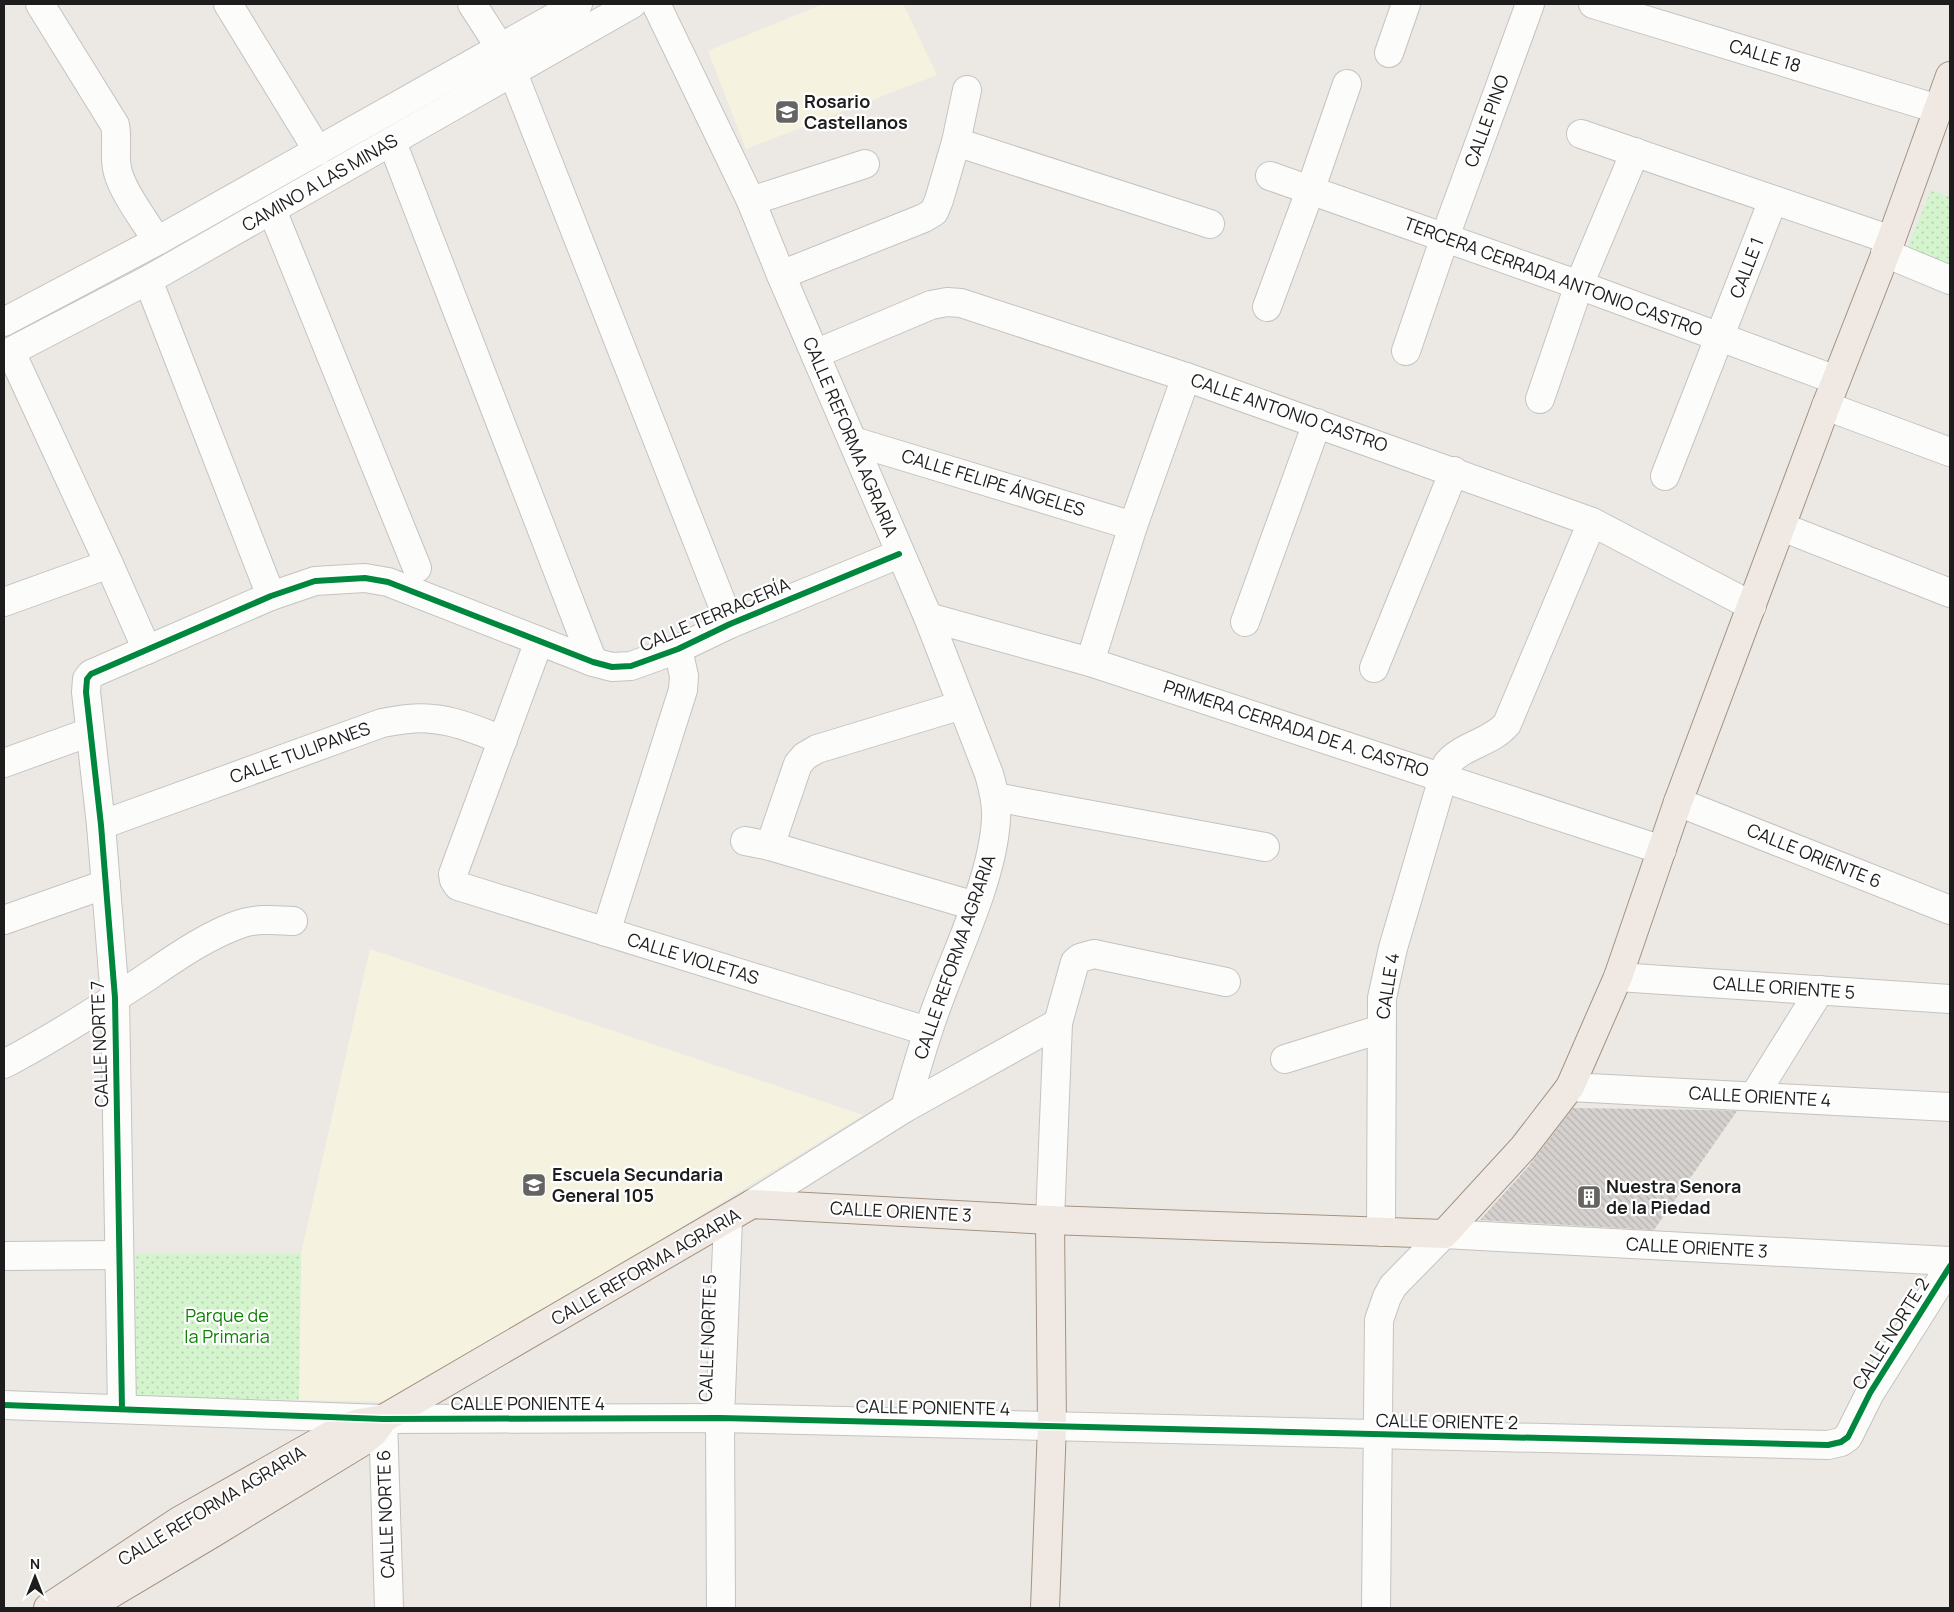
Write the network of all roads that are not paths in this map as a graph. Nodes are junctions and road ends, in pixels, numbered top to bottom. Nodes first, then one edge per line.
1 (40, 4) edge
2 (228, 4) edge
3 (472, 4) edge
4 (578, 4) edge
5 (632, 4) edge
6 (656, 4) edge
7 (1406, 4) edge
8 (1530, 4) edge
9 (1593, 4) edge
10 (500, 49) junction
11 (1389, 53) dead end
12 (513, 72) junction
13 (1950, 76) edge
14 (1347, 84) dead end
15 (967, 90) dead end
16 (1938, 109) junction
17 (1581, 134) dead end
18 (392, 142) junction
19 (956, 142) junction
20 (318, 151) junction
21 (1635, 152) junction
22 (866, 164) dead end
23 (1270, 176) dead end
24 (1310, 191) junction
25 (1773, 200) junction
26 (751, 201) junction
27 (272, 210) junction
28 (1210, 224) dead end
29 (1445, 237) junction
30 (157, 241) junction
31 (1888, 246) junction
32 (781, 275) junction
33 (148, 280) junction
34 (1950, 280) edge
35 (1579, 285) junction
36 (1267, 307) dead end
37 (4, 322) edge
38 (1720, 337) junction
39 (1406, 351) dead end
40 (7, 354) edge
41 (815, 354) junction
42 (1186, 377) junction
43 (1836, 380) junction
44 (1540, 399) dead end
45 (1826, 406) junction
46 (1316, 423) junction
47 (853, 441) junction
48 (1950, 452) edge
49 (1454, 471) junction
50 (1665, 476) dead end
51 (1592, 522) junction
52 (1133, 526) junction
53 (1782, 527) junction
54 (899, 554) junction
55 (109, 564) junction
56 (418, 568) dead end
57 (1950, 593) edge
58 (271, 596) junction
59 (4, 602) edge
60 (1752, 606) junction
61 (928, 617) junction
62 (1245, 622) dead end
63 (730, 624) junction
64 (539, 641) junction
65 (678, 649) junction
66 (147, 650) junction
67 (593, 662) junction
68 (1090, 662) junction
69 (1374, 668) dead end
70 (87, 679) joint
71 (962, 705) junction
72 (90, 732) junction
73 (503, 740) junction
74 (4, 763) edge
75 (1444, 777) junction
76 (995, 797) junction
77 (1678, 802) junction
78 (101, 825) junction
79 (1265, 846) dead end
80 (1662, 850) junction
81 (106, 884) junction
82 (975, 906) junction
83 (1950, 910) edge
84 (4, 920) edge
85 (293, 921) dead end
86 (606, 932) junction
87 (1618, 977) junction
88 (1226, 982) dead end
89 (1820, 990) junction
90 (115, 998) junction
91 (1950, 999) edge
92 (1058, 1023) junction
93 (1381, 1028) junction
94 (927, 1031) junction
95 (1285, 1059) dead end
96 (4, 1064) edge
97 (1570, 1087) junction
98 (1754, 1096) junction
99 (1950, 1107) edge
100 (905, 1108) junction
101 (752, 1204) junction
102 (728, 1220) junction
103 (1050, 1220) junction
104 (1381, 1232) junction
105 (1444, 1234) junction
106 (4, 1256) edge
107 (119, 1256) junction
108 (1950, 1261) edge
109 (1950, 1266) edge
110 (4, 1405) edge
111 (122, 1409) junction
112 (720, 1418) junction
113 (383, 1419) junction
114 (1052, 1426) junction
115 (1378, 1435) junction
116 (1841, 1442) joint
117 (48, 1608) edge
118 (87, 1608) edge
119 (390, 1608) edge
120 (721, 1608) edge
121 (1045, 1608) edge
122 (1376, 1608) edge

1 - 30 street
2 - 20 street
3 - 10 street
4 - 10 street, CAMINO A LAS MINAS
5 - 12 street, CAMINO A LAS MINAS
6 - 26 street, CALLE REFORMA AGRARIA
7 - 11 street
8 - 29 street, CALLE PINO
9 - 16 street, CALLE 18
10 - 20 street, CAMINO A LAS MINAS
12 - 18 street, CAMINO A LAS MINAS
12 - 63 street
13 - 16 main road
14 - 24 street
15 - 19 street
16 - 31 main road
17 - 21 street
18 - 27 street, CAMINO A LAS MINAS
18 - 67 street
19 - 28 street
19 - 32 street
20 - 30 street, CAMINO A LAS MINAS
21 - 25 street
21 - 35 street
22 - 26 street
23 - 24 street, TERCERA CERRADA ANTONIO CASTRO
24 - 29 street, TERCERA CERRADA ANTONIO CASTRO
24 - 36 street
25 - 31 street
25 - 38 street, CALLE 1
26 - 32 street, CALLE REFORMA AGRARIA
27 - 33 street, CAMINO A LAS MINAS
27 - 56 street
29 - 35 street, TERCERA CERRADA ANTONIO CASTRO
29 - 39 street, CALLE PINO
30 - 37 street, CAMINO A LAS MINAS
31 - 34 street
31 - 43 main road
32 - 41 street, CALLE REFORMA AGRARIA
33 - 40 street, CAMINO A LAS MINAS
33 - 58 street
35 - 38 street, TERCERA CERRADA ANTONIO CASTRO
35 - 44 street
38 - 43 street, TERCERA CERRADA ANTONIO CASTRO
38 - 50 street, CALLE 1
40 - 55 street
41 - 42 street, CALLE ANTONIO CASTRO
41 - 47 street, CALLE REFORMA AGRARIA
42 - 46 street, CALLE ANTONIO CASTRO
42 - 52 street
43 - 45 main road
45 - 48 street
45 - 53 main road
46 - 49 street, CALLE ANTONIO CASTRO
46 - 62 street
47 - 52 street, CALLE FELIPE ÁNGELES
47 - 54 street, CALLE REFORMA AGRARIA
49 - 51 street, CALLE ANTONIO CASTRO
49 - 69 street
51 - 60 street, CALLE ANTONIO CASTRO
51 - 75 street
52 - 68 street
53 - 57 street
53 - 60 main road
54 - 61 street, CALLE REFORMA AGRARIA
54 - 63 street, CALLE TERRACERÍA
55 - 59 street
55 - 66 street
58 - 64 street, CALLE TERRACERÍA
58 - 66 street, CALLE TERRACERÍA
60 - 77 main road
61 - 68 street, PRIMERA CERRADA DE A. CASTRO
61 - 71 street, CALLE REFORMA AGRARIA
63 - 65 street, CALLE TERRACERÍA
64 - 67 street, CALLE TERRACERÍA
64 - 73 street
65 - 67 street, CALLE TERRACERÍA
65 - 86 street
66 - 70 street, CALLE TERRACERÍA
68 - 75 street, PRIMERA CERRADA DE A. CASTRO
70 - 72 street, CALLE NORTE 7
71 - 76 street, CALLE REFORMA AGRARIA
71 - 82 street
72 - 74 street
72 - 78 street, CALLE NORTE 7
73 - 78 street, CALLE TULIPANES
73 - 86 street, CALLE VIOLETAS
75 - 80 street, PRIMERA CERRADA DE A. CASTRO
75 - 93 street, CALLE 4
76 - 79 street
76 - 82 street, CALLE REFORMA AGRARIA
77 - 80 main road
77 - 83 street, CALLE ORIENTE 6
78 - 81 street, CALLE NORTE 7
80 - 87 main road
81 - 84 street
81 - 90 street, CALLE NORTE 7
82 - 94 street, CALLE REFORMA AGRARIA
85 - 90 street
86 - 94 street, CALLE VIOLETAS
87 - 89 street, CALLE ORIENTE 5
87 - 97 main road
88 - 92 street
89 - 91 street, CALLE ORIENTE 5
89 - 98 street
90 - 96 street
90 - 107 street, CALLE NORTE 7
92 - 100 street, CALLE REFORMA AGRARIA
92 - 103 street
93 - 95 street
93 - 104 street, CALLE 4
94 - 100 street, CALLE REFORMA AGRARIA
97 - 98 street, CALLE ORIENTE 4
97 - 105 main road
98 - 99 street, CALLE ORIENTE 4
100 - 101 street, CALLE REFORMA AGRARIA
101 - 102 main road, CALLE REFORMA AGRARIA
101 - 103 main road, CALLE ORIENTE 3
102 - 112 street, CALLE NORTE 5
102 - 113 main road, CALLE REFORMA AGRARIA
103 - 104 main road, CALLE ORIENTE 3
103 - 114 main road
104 - 105 main road, CALLE ORIENTE 3
105 - 108 street, CALLE ORIENTE 3
105 - 115 street
106 - 107 street
107 - 111 street, CALLE NORTE 7
109 - 116 street, CALLE NORTE 2
110 - 111 street, CALLE PONIENTE 4
111 - 113 street, CALLE PONIENTE 4
112 - 113 street, CALLE PONIENTE 4
112 - 114 street, CALLE PONIENTE 4
112 - 120 street, CALLE NORTE 5
113 - 117 main road, CALLE REFORMA AGRARIA
113 - 118 main road, CALLE REFORMA AGRARIA
113 - 119 street, CALLE NORTE 6
114 - 115 street, CALLE ORIENTE 2
114 - 121 main road
115 - 116 street, CALLE ORIENTE 2
115 - 122 street

